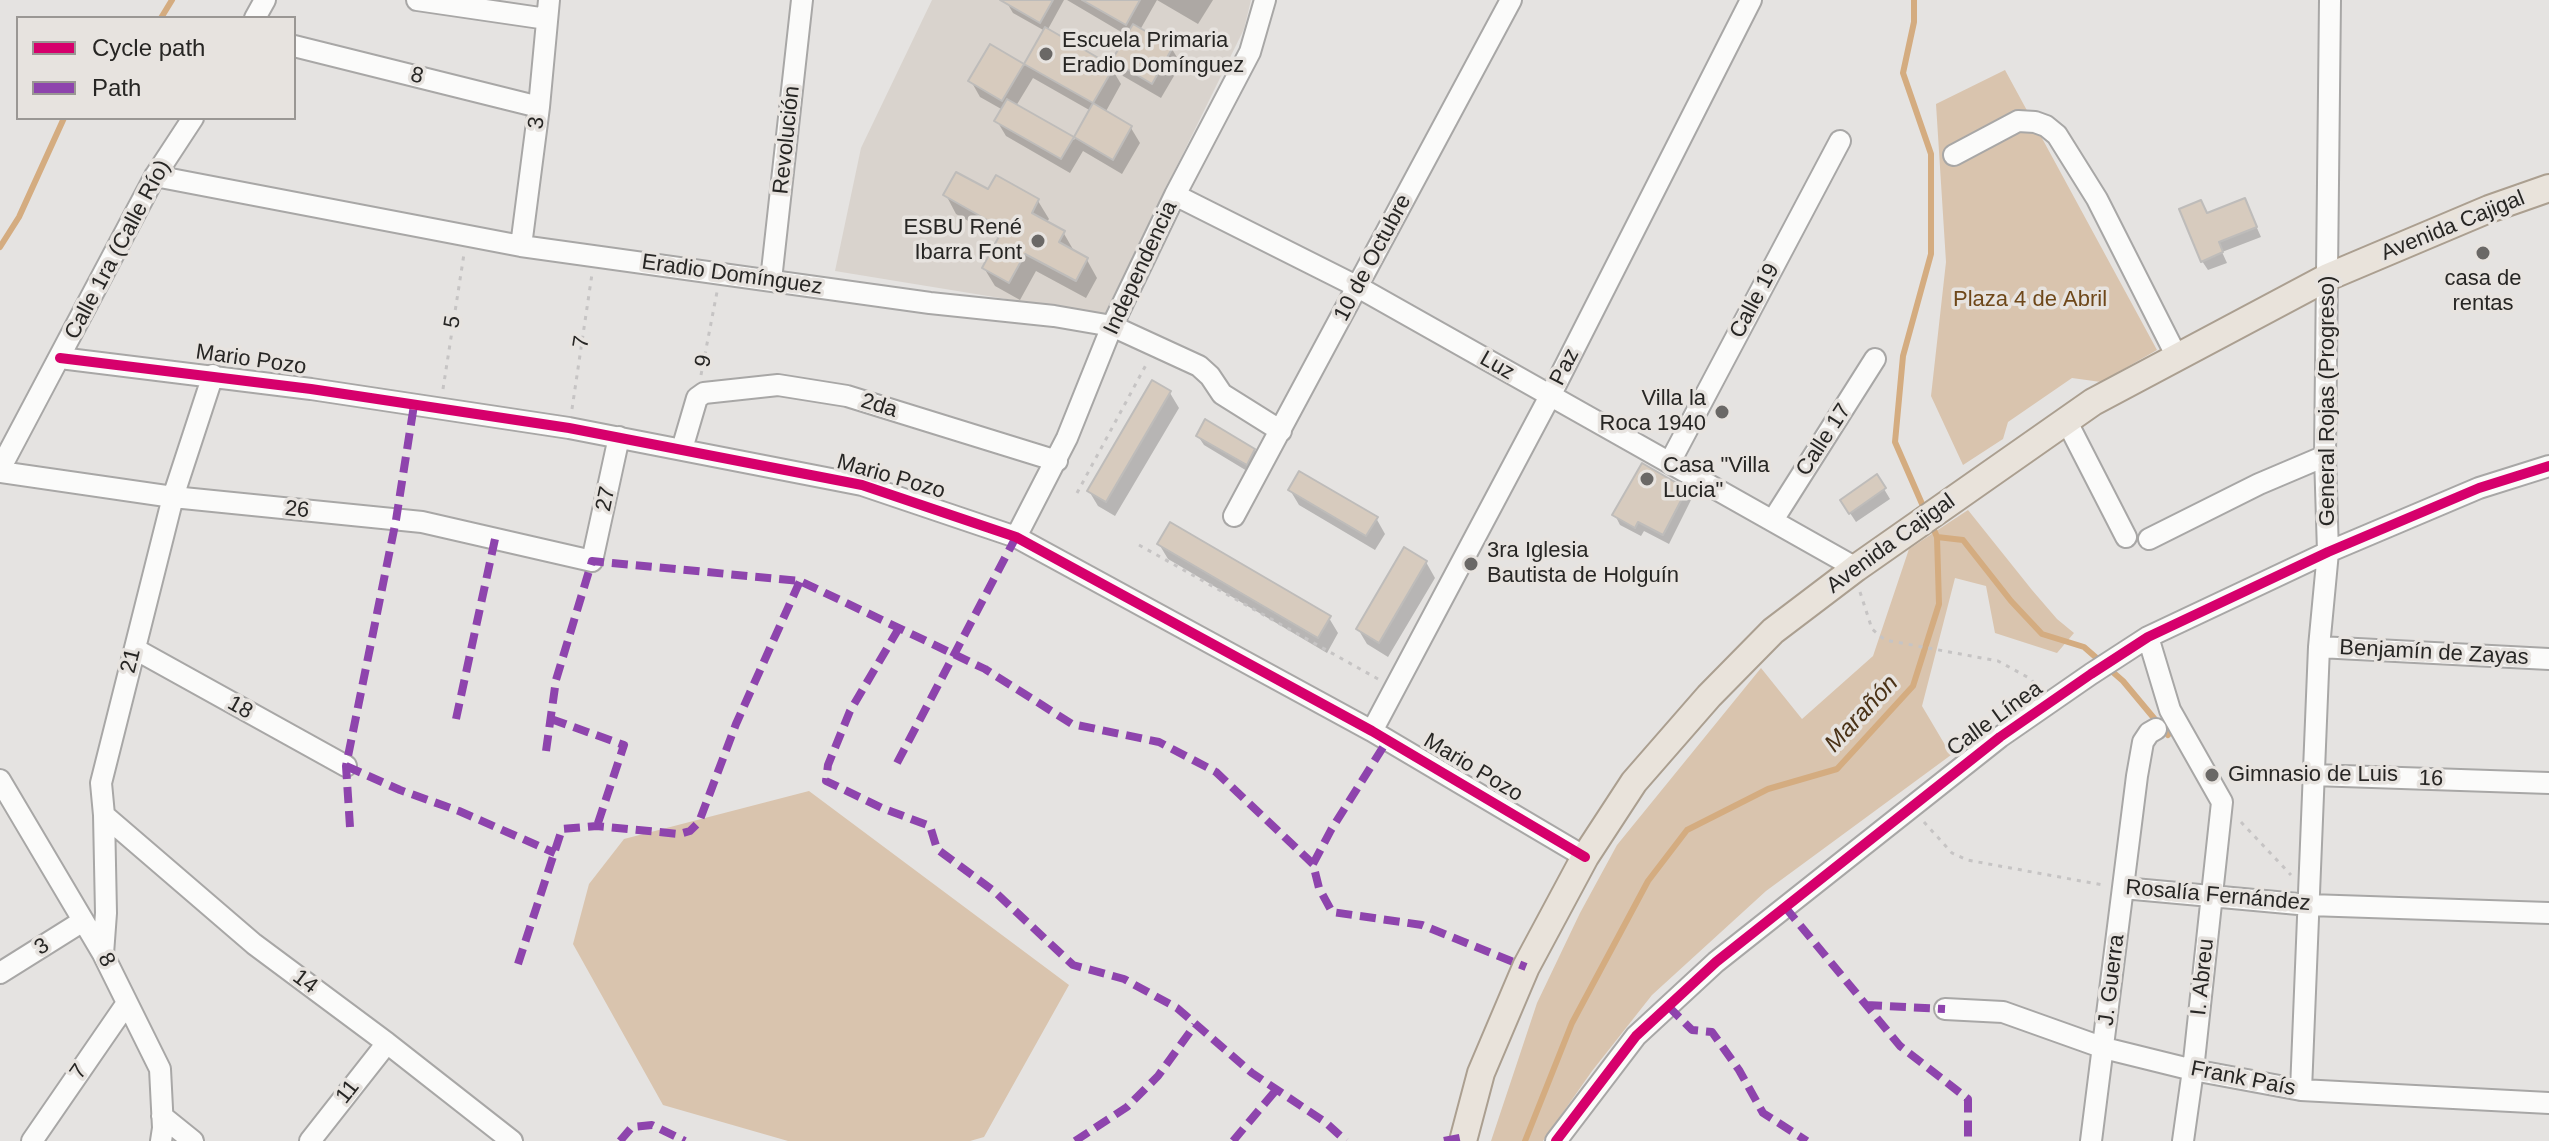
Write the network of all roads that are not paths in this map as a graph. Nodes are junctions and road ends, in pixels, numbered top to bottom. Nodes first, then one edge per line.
1 (417, 0) edge
2 (802, 0) edge
3 (1265, 0) edge
4 (1511, 0) edge
5 (1751, 0) edge
6 (2330, 0) edge
7 (548, 10) edge
8 (296, 46) edge
9 (539, 107) junction
10 (192, 120) edge
11 (1840, 141) dead end
12 (1954, 155) dead end
13 (155, 176) junction
14 (2549, 188) edge
15 (1175, 195) junction
16 (521, 246) junction
17 (2328, 277) junction
18 (771, 280) junction
19 (1358, 287) junction
20 (1112, 326) junction
21 (2177, 357) junction
22 (60, 358) junction
23 (1875, 359) dead end
24 (213, 375) junction
25 (1550, 396) junction
26 (697, 398) joint
27 (2066, 420) junction
28 (1281, 431) junction
29 (619, 437) junction
30 (682, 449) junction
31 (2325, 456) junction
32 (1057, 461) junction
33 (1670, 462) junction
34 (2549, 466) edge
35 (0, 471) edge
36 (173, 497) junction
37 (1234, 516) dead end
38 (1773, 520) junction
39 (1016, 537) junction
40 (2126, 537) dead end
41 (2149, 539) dead end
42 (2328, 552) junction
43 (592, 561) joint
44 (1853, 570) junction
45 (2148, 637) junction
46 (2319, 647) junction
47 (135, 649) junction
48 (2549, 659) edge
49 (2156, 729) dead end
50 (1372, 731) junction
51 (346, 766) dead end
52 (2313, 775) junction
53 (0, 780) edge
54 (2549, 783) edge
55 (104, 815) junction
56 (1585, 857) junction
57 (2123, 888) junction
58 (2212, 897) junction
59 (2309, 900) junction
60 (2549, 913) edge
61 (83, 921) junction
62 (103, 954) junction
63 (0, 973) edge
64 (127, 1003) junction
65 (1945, 1009) dead end
66 (387, 1043) junction
67 (2104, 1048) junction
68 (2193, 1070) junction
69 (2301, 1090) junction
70 (2549, 1103) edge
71 (162, 1116) junction
72 (32, 1141) edge
73 (161, 1141) edge
74 (193, 1141) edge
75 (310, 1141) edge
76 (512, 1141) edge
77 (1463, 1141) edge
78 (1556, 1141) edge
79 (2091, 1141) edge
80 (2183, 1141) edge

1 - 7 street
2 - 18 street, Revolución
3 - 15 street, Independencia
4 - 19 street, 10 de Octubre
5 - 25 street, Paz
6 - 17 street, General Rojas (Progreso)
7 - 9 street, 3
8 - 9 street, 8
9 - 16 street, 3
10 - 13 street, Calle 1ra (Calle Río)
11 - 33 street, Calle 19
12 - 21 street
13 - 16 street, Eradio Domínguez
13 - 22 street, Calle 1ra (Calle Río)
14 - 17 main road, Avenida Cajigal
15 - 19 street, Luz
15 - 20 street, Independencia
16 - 18 street, Eradio Domínguez
17 - 21 main road, Avenida Cajigal
17 - 31 street, General Rojas (Progreso)
18 - 20 street, Eradio Domínguez
19 - 25 street, Luz
19 - 28 street, 10 de Octubre
20 - 28 street, Eradio Domínguez
20 - 32 street, Independencia
21 - 27 main road, Avenida Cajigal
22 - 24 street, Mario Pozo
22 - 35 street, Calle 1ra (Calle Río)
23 - 38 street, Calle 17
24 - 29 street, Mario Pozo
24 - 36 street, 21
25 - 33 street, Luz
25 - 50 street, Paz
26 - 30 street, 9
26 - 32 street, 2da
27 - 40 street
27 - 44 main road, Avenida Cajigal
28 - 37 street, 10 de Octubre
29 - 30 street, Mario Pozo
29 - 43 street, 27
30 - 39 street, Mario Pozo
31 - 41 street
31 - 42 street, General Rojas (Progreso)
32 - 39 street, Independencia
33 - 38 street, Luz
34 - 42 street, Calle Línea
35 - 36 street, 26
36 - 43 street, 26
36 - 47 street, 21
38 - 44 street, Luz
39 - 50 street, Mario Pozo
42 - 45 street, Calle Línea
42 - 46 street, General Rojas (Progreso)
44 - 56 main road, Avenida Cajigal
45 - 58 street, I. Abreu
45 - 78 street, Calle Línea
46 - 48 street, Benjamín de Zayas
46 - 52 street, General Rojas (Progreso)
47 - 51 street, 18
47 - 55 street, 21
49 - 57 street, J. Guerra
50 - 56 street, Mario Pozo
52 - 54 street, 16
52 - 59 street, General Rojas (Progreso)
53 - 61 street, 8
55 - 62 street, 21
55 - 66 street, 14
56 - 77 main road, Avenida Cajigal
57 - 58 street, Rosalía Fernández
57 - 67 street, J. Guerra
58 - 59 street, Rosalía Fernández
58 - 68 street, I. Abreu
59 - 60 street, Rosalía Fernández
59 - 69 street, General Rojas (Progreso)
61 - 62 street, 8
61 - 63 street, 3
62 - 64 street, 8
64 - 71 street, 8
64 - 72 street, 7
65 - 67 street, Frank País
66 - 75 street, 11
66 - 76 street, 14
67 - 68 street, Frank País
67 - 79 street, J. Guerra
68 - 69 street, Frank País
68 - 80 street, I. Abreu
69 - 70 street, Frank País
71 - 73 street
71 - 74 street

